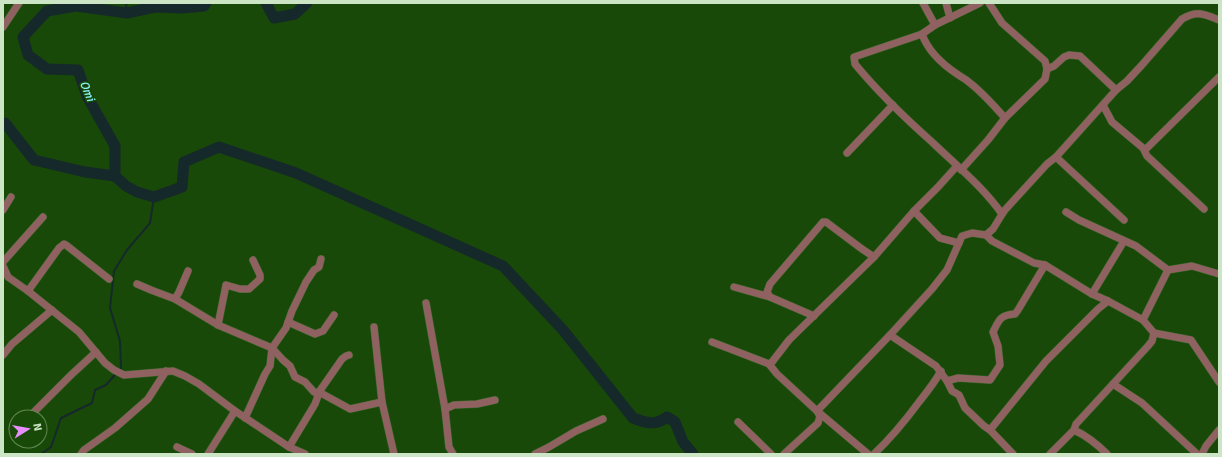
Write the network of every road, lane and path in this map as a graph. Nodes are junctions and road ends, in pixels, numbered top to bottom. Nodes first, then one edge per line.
1 (19, 3) edge
2 (923, 3) edge
3 (946, 3) edge
4 (980, 3) edge
5 (989, 3) edge
6 (950, 18) junction
7 (1219, 20) edge
8 (935, 25) junction
9 (3, 27) edge
10 (922, 34) junction
11 (1047, 68) junction
12 (1219, 77) edge
13 (1116, 90) junction
14 (893, 105) junction
15 (1103, 105) junction
16 (1005, 118) junction
17 (1145, 150) junction
18 (847, 153) dead end
19 (1056, 157) junction
20 (959, 168) junction
21 (11, 196) dead end
22 (1204, 209) dead end
23 (3, 210) edge
24 (914, 211) junction
25 (1004, 211) junction
26 (1066, 212) dead end
27 (43, 217) dead end
28 (1124, 220) dead end
29 (986, 235) junction
30 (1124, 241) junction
31 (959, 243) junction
32 (874, 257) junction
33 (321, 259) dead end
34 (253, 260) dead end
35 (3, 262) edge
36 (1045, 265) junction
37 (3, 266) edge
38 (1168, 270) junction
39 (188, 271) dead end
40 (1219, 274) edge
41 (6, 280) edge
42 (109, 280) dead end
43 (137, 284) dead end
44 (734, 287) dead end
45 (28, 291) junction
46 (1092, 294) junction
47 (770, 297) junction
48 (175, 299) junction
49 (1108, 301) junction
50 (426, 303) dead end
51 (52, 310) junction
52 (334, 315) dead end
53 (814, 316) junction
54 (1143, 320) junction
55 (288, 322) junction
56 (218, 325) junction
57 (374, 327) dead end
58 (1154, 333) junction
59 (890, 335) junction
60 (712, 342) dead end
61 (272, 348) junction
62 (96, 352) junction
63 (3, 355) edge
64 (349, 356) dead end
65 (769, 364) junction
66 (166, 371) junction
67 (941, 371) junction
68 (947, 381) junction
69 (1219, 382) edge
70 (1113, 384) junction
71 (495, 400) dead end
72 (382, 402) junction
73 (37, 409) edge
74 (445, 409) junction
75 (817, 410) junction
76 (235, 411) junction
77 (245, 418) junction
78 (604, 419) dead end
79 (738, 422) dead end
80 (990, 430) junction
81 (1074, 430) junction
82 (1219, 430) edge
83 (177, 447) dead end
84 (289, 447) junction
85 (81, 454) edge
86 (192, 454) edge
87 (208, 454) edge
88 (305, 454) edge
89 (394, 454) edge
90 (452, 454) edge
91 (535, 454) edge
92 (771, 454) edge
93 (784, 454) edge
94 (868, 454) edge
95 (874, 454) edge
96 (1013, 454) edge
97 (1050, 454) edge
98 (1107, 454) edge
99 (1197, 454) edge
100 (1202, 454) edge

1 - 9 street
2 - 8 street
3 - 6 street
4 - 6 street
5 - 11 street
6 - 8 street
7 - 13 street
8 - 10 street
10 - 14 street
10 - 16 street
11 - 13 street
11 - 16 street
12 - 17 street
13 - 15 street
14 - 18 street
14 - 20 street
15 - 17 street
15 - 19 street
16 - 20 street
17 - 22 street
19 - 25 street
19 - 28 street
20 - 24 street
20 - 25 street
21 - 23 street
24 - 31 street
24 - 32 street
25 - 29 street
26 - 30 street
27 - 35 street
29 - 31 street
29 - 36 street
30 - 38 street
30 - 46 street
31 - 59 street
32 - 47 street
32 - 53 street
33 - 55 street
34 - 56 street
36 - 46 street
36 - 68 street
37 - 41 street
38 - 40 street
38 - 54 street
39 - 48 street
41 - 45 street
42 - 45 street
43 - 48 street
44 - 47 street
45 - 51 street
46 - 49 street
47 - 53 street
48 - 56 street
49 - 54 street
49 - 80 street
50 - 74 street
51 - 62 street
51 - 63 street
52 - 55 street
53 - 65 street
54 - 58 street
55 - 61 street
56 - 61 street
57 - 72 street
58 - 69 street
58 - 70 street
59 - 67 street
59 - 75 street
60 - 65 street
61 - 77 street
61 - 84 street
62 - 66 street
62 - 73 street
64 - 72 street
65 - 75 street
66 - 76 street
66 - 85 street
67 - 68 street
67 - 95 street
68 - 80 street
70 - 81 street
70 - 99 street
71 - 74 street
72 - 89 street
74 - 90 street
75 - 93 street
75 - 94 street
76 - 77 street
76 - 87 street
77 - 84 street
78 - 91 street
79 - 92 street
80 - 96 street
81 - 97 street
81 - 98 street
82 - 100 street
83 - 86 street
84 - 88 street

